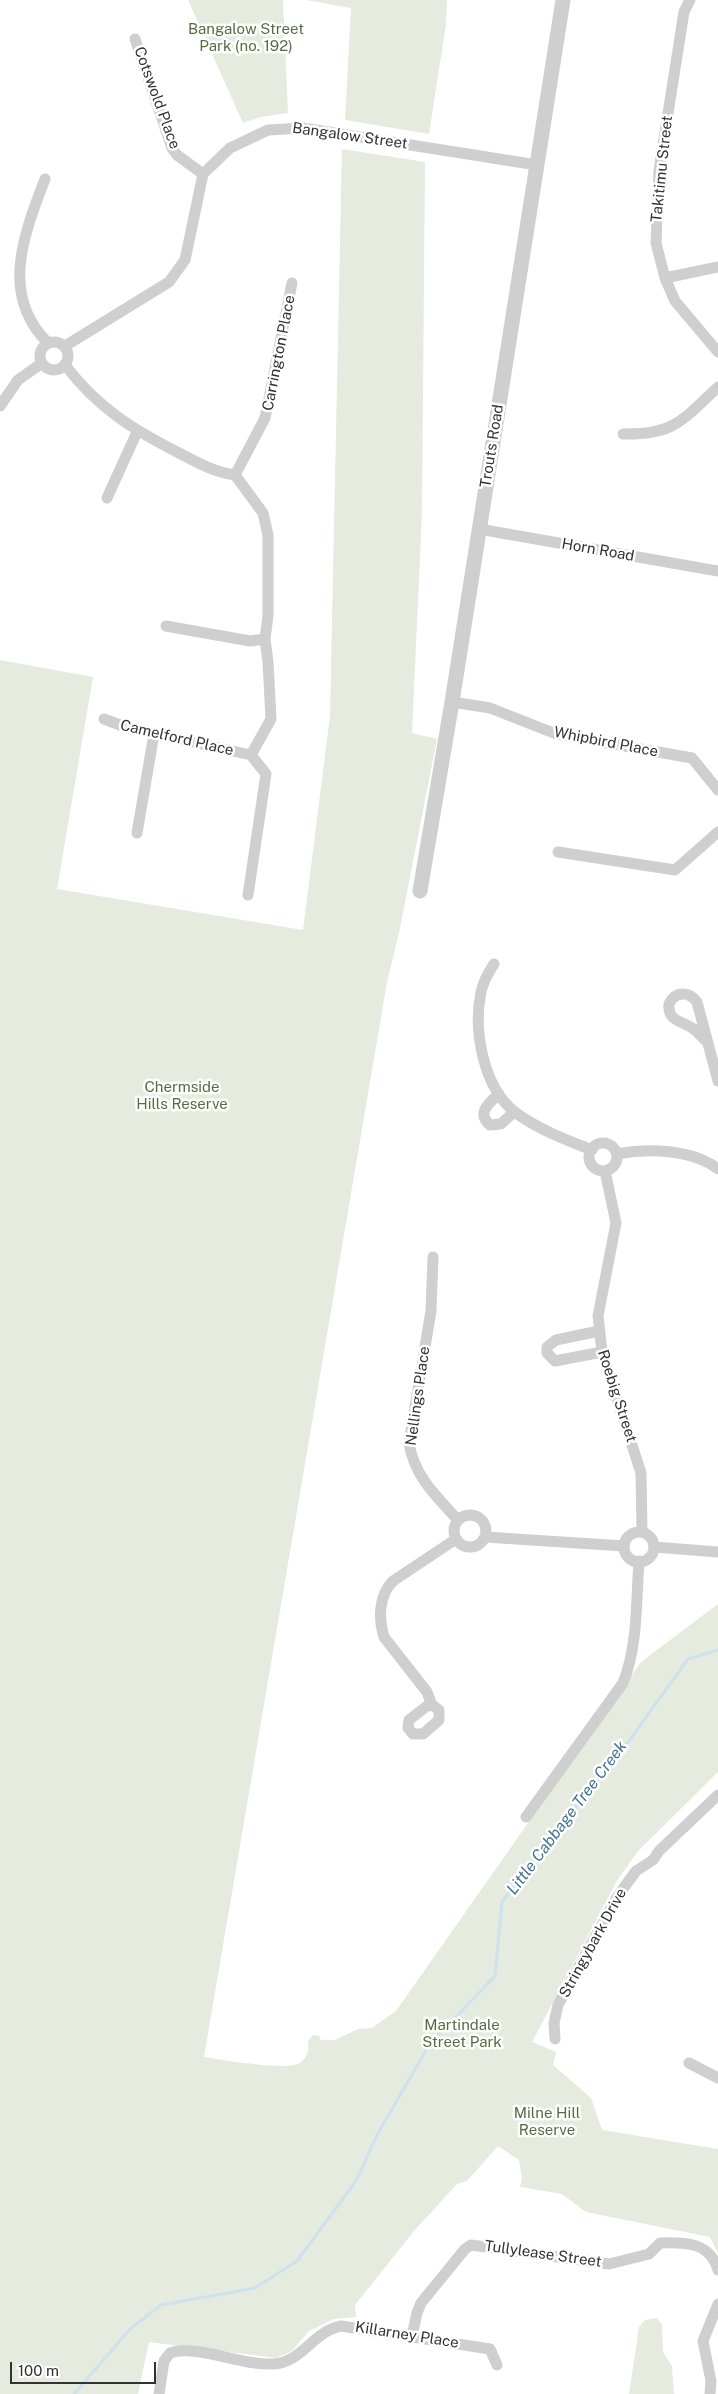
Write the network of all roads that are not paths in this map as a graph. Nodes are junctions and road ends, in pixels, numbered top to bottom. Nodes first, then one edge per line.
1 (563, 0) edge
2 (690, 0) edge
3 (135, 39) dead end
4 (536, 165) junction
5 (203, 174) junction
6 (45, 179) dead end
7 (718, 267) edge
8 (665, 278) junction
9 (292, 283) dead end
10 (48, 343) junction
11 (65, 346) junction
12 (718, 352) edge
13 (42, 363) junction
14 (65, 365) junction
15 (718, 388) edge
16 (0, 406) edge
17 (137, 432) junction
18 (623, 434) dead end
19 (235, 475) junction
20 (107, 498) dead end
21 (479, 529) junction
22 (718, 571) edge
23 (166, 626) dead end
24 (265, 639) junction
25 (452, 702) junction
26 (104, 719) dead end
27 (154, 734) junction
28 (251, 755) junction
29 (718, 790) edge
30 (718, 832) edge
31 (137, 833) dead end
32 (558, 852) dead end
33 (420, 891) dead end
34 (248, 895) dead end
35 (494, 964) dead end
36 (706, 1041) dead end
37 (718, 1081) edge
38 (499, 1094) junction
39 (514, 1112) junction
40 (592, 1150) junction
41 (718, 1153) edge
42 (616, 1154) junction
43 (715, 1166) edge
44 (605, 1171) junction
45 (433, 1257) dead end
46 (598, 1331) junction
47 (602, 1352) junction
48 (458, 1520) junction
49 (642, 1532) junction
50 (485, 1537) junction
51 (456, 1539) junction
52 (624, 1546) junction
53 (654, 1547) junction
54 (718, 1552) edge
55 (639, 1561) junction
56 (432, 1705) dead end
57 (718, 1795) edge
58 (526, 1817) dead end
59 (555, 2039) dead end
60 (689, 2064) dead end
61 (718, 2078) edge
62 (718, 2270) edge
63 (718, 2304) edge
64 (715, 2318) edge
65 (412, 2336) junction
66 (497, 2365) dead end
67 (159, 2394) edge
68 (710, 2394) edge

1 - 4 street, Trouts Road
2 - 8 street, Takitimu Street
3 - 5 street, Cotswold Place
4 - 5 street, Bangalow Street
4 - 21 street, Trouts Road
5 - 11 street
6 - 10 street
7 - 8 street
8 - 12 street, Takitimu Street
9 - 19 street, Carrington Place
10 - 11 street
10 - 13 street
11 - 14 street
13 - 14 street
13 - 16 street
14 - 17 street
15 - 18 street
17 - 19 street
17 - 20 street
19 - 24 street
21 - 22 street, Horn Road
21 - 25 street, Trouts Road
23 - 24 street
24 - 28 street
25 - 29 street, Whipbird Place
25 - 33 street, Trouts Road
26 - 27 street, Camelford Place
27 - 28 street, Camelford Place
27 - 31 street
28 - 34 street
30 - 32 street
35 - 38 street
36 - 37 street
38 - 39 street
38 - 39 street
39 - 40 street
40 - 42 street
40 - 44 street
41 - 43 street
42 - 43 street
42 - 44 street
44 - 46 street, Roebig Street
45 - 48 street, Nellings Place
46 - 47 street, Roebig Street
46 - 47 street
47 - 49 street, Roebig Street
48 - 50 street
48 - 51 street
49 - 52 street
49 - 53 street
50 - 51 street
50 - 52 street
51 - 56 street
52 - 55 street
53 - 54 street
53 - 55 street
55 - 58 street
57 - 59 street, Stringybark Drive
60 - 61 street
62 - 65 street, Tullylease Street
63 - 64 street
64 - 68 street
65 - 66 street, Killarney Place
65 - 67 street, Killarney Place

